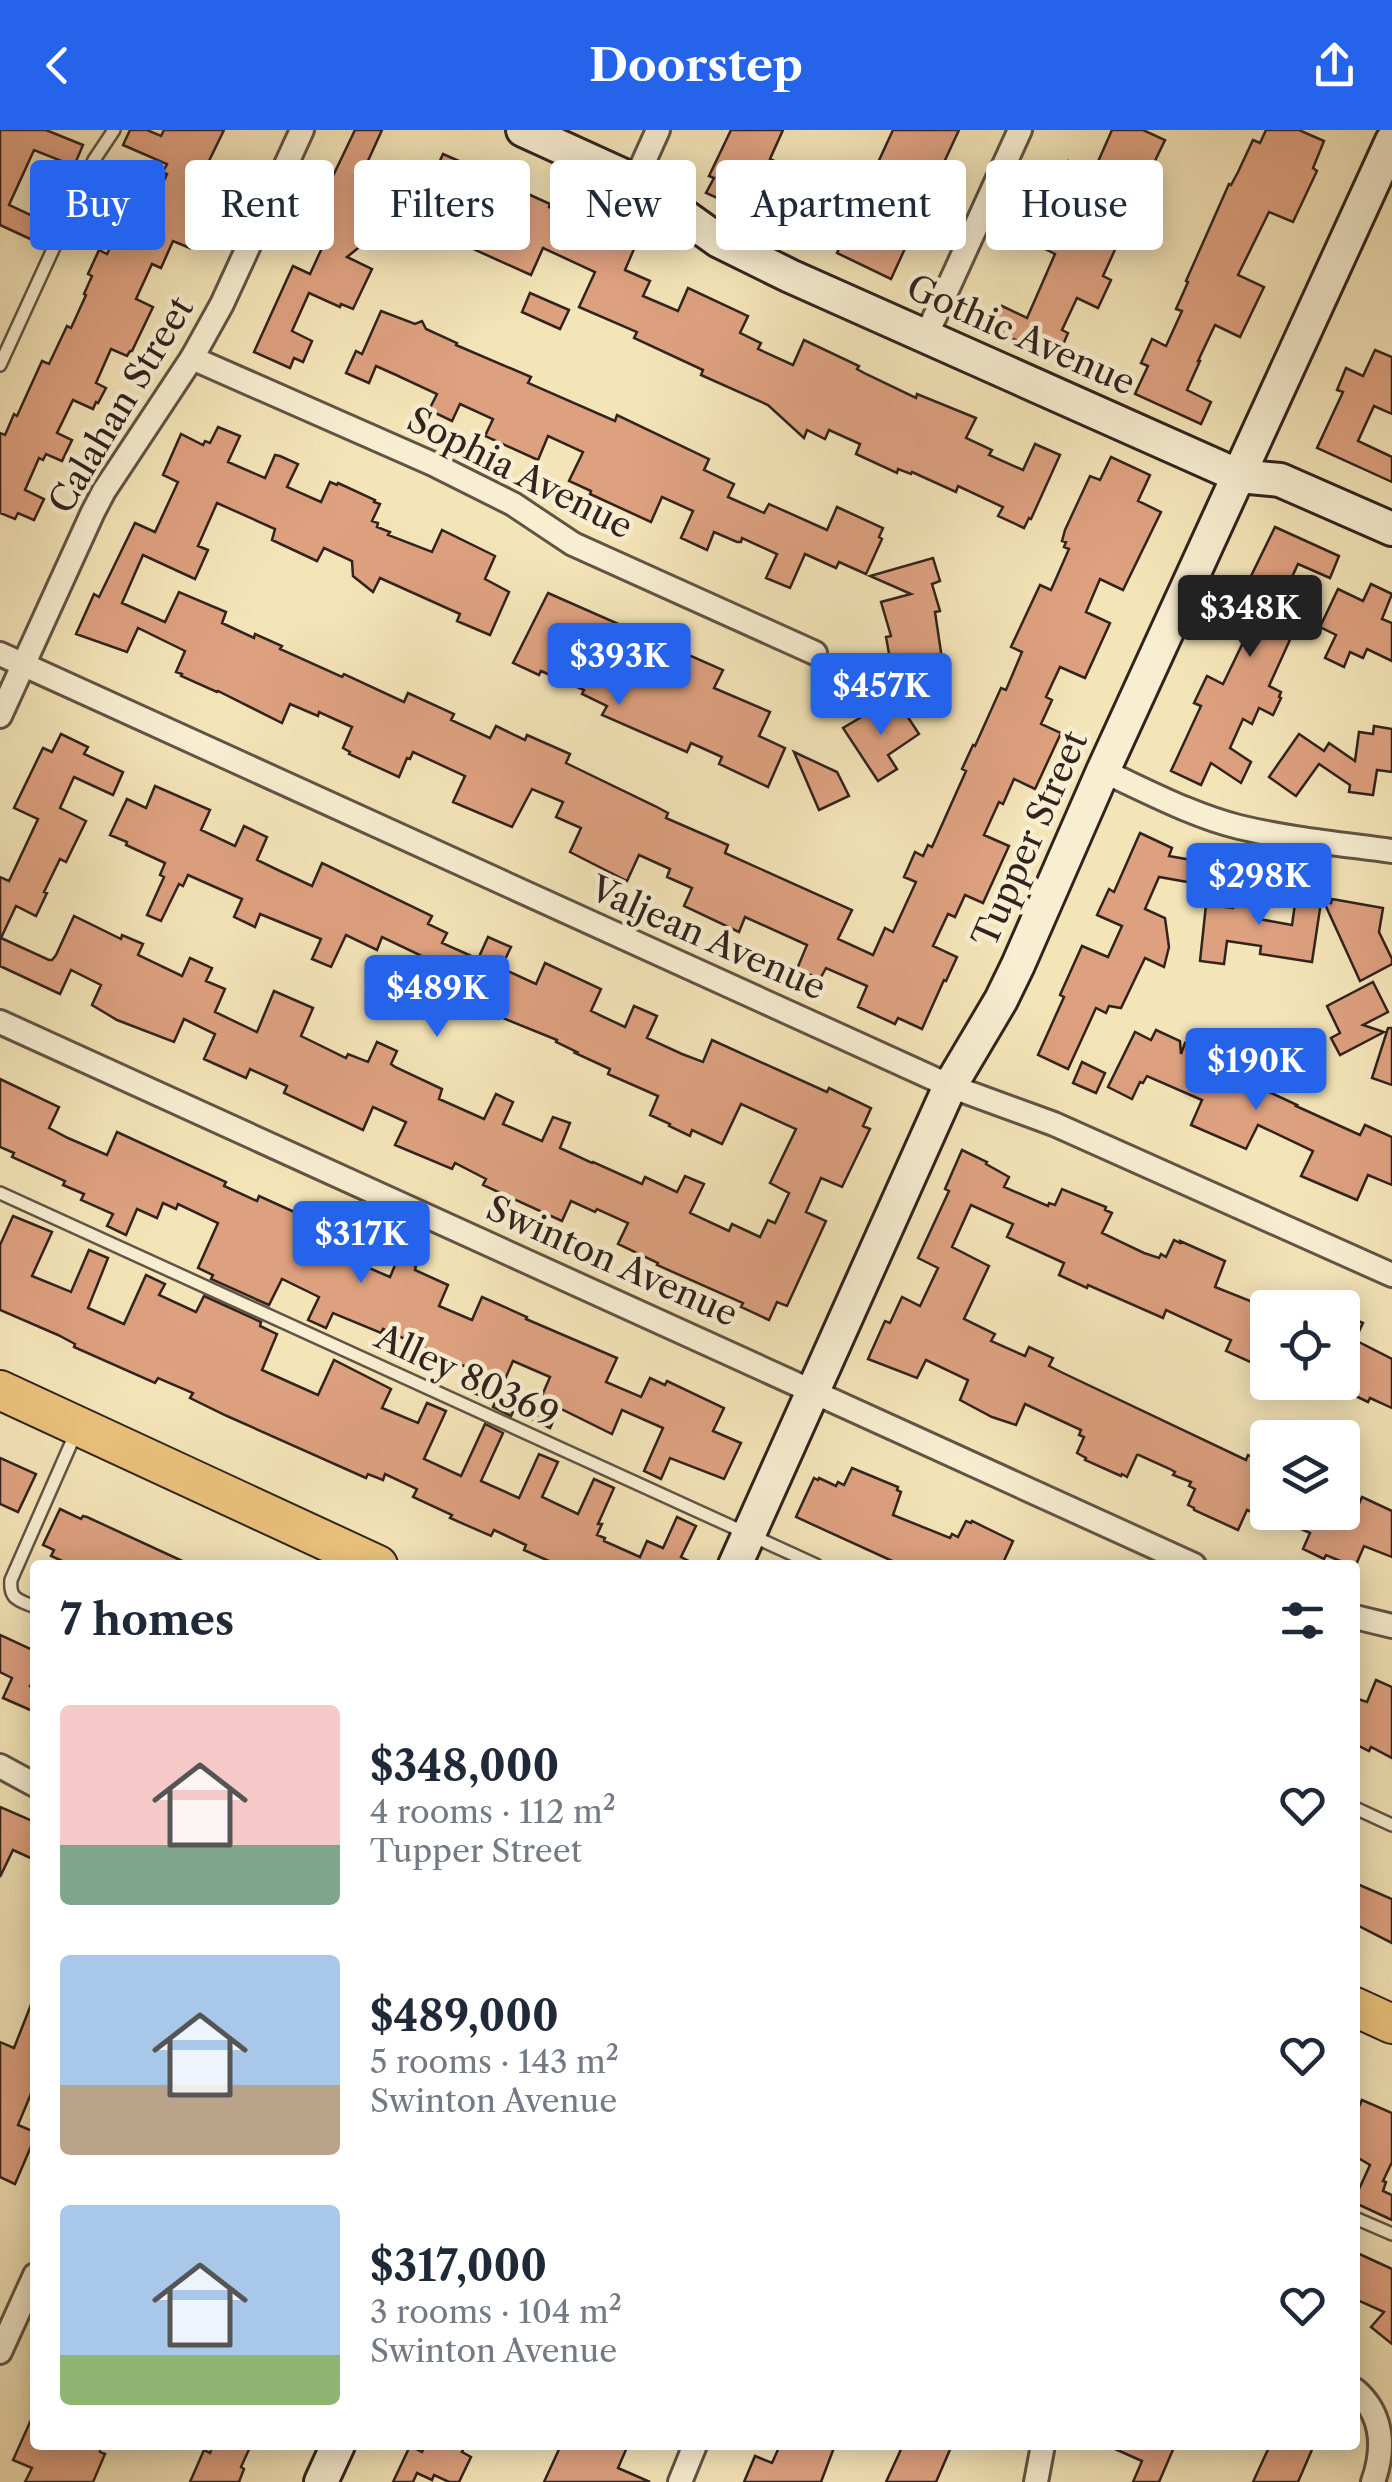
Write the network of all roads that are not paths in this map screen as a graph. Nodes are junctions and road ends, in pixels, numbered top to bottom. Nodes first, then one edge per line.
1 (114, 130) edge
2 (302, 130) edge
3 (524, 130) edge
4 (658, 130) edge
5 (1020, 130) edge
6 (1389, 157) edge
7 (589, 160) edge
8 (644, 160) edge
9 (696, 224) edge
10 (926, 336) junction
11 (192, 358) junction
12 (0, 365) edge
13 (1238, 476) junction
14 (1392, 529) edge
15 (0, 654) edge
16 (815, 654) dead end
17 (24, 665) junction
18 (0, 716) edge
19 (1103, 771) junction
20 (1392, 851) edge
21 (0, 1022) edge
22 (950, 1086) junction
23 (0, 1193) edge
24 (1392, 1275) edge
25 (0, 1390) edge
26 (812, 1390) junction
27 (79, 1426) junction
28 (748, 1534) junction
29 (367, 1560) edge
30 (737, 1560) edge
31 (805, 1560) edge
32 (1183, 1560) edge
33 (30, 1605) edge
34 (1360, 1618) edge
35 (1392, 1626) edge
36 (0, 1766) edge
37 (30, 1782) edge
38 (1360, 1810) edge
39 (1392, 1825) edge
40 (1360, 2009) edge
41 (1392, 2024) edge
42 (1360, 2220) edge
43 (1392, 2234) edge
44 (30, 2286) edge
45 (0, 2352) edge
46 (1360, 2395) edge
47 (336, 2450) edge
48 (694, 2450) edge
49 (1042, 2450) edge
50 (321, 2482) edge
51 (680, 2482) edge
52 (1036, 2482) edge
53 (1374, 2482) edge

1 - 12 lane
2 - 11 street, Calahan Street
3 - 7 street, Gothic Avenue
4 - 8 street
5 - 10 street
6 - 13 street, Tupper Street
9 - 10 street, Gothic Avenue
10 - 13 street, Gothic Avenue
11 - 16 street, Sophia Avenue
11 - 17 street, Calahan Street
13 - 14 street, Gothic Avenue
13 - 19 street, Tupper Street
15 - 17 street, Valjean Avenue
17 - 18 street, Calahan Street
17 - 22 street, Valjean Avenue
19 - 20 street
19 - 22 street, Tupper Street
21 - 26 street, Swinton Avenue
22 - 24 street, Valjean Avenue
22 - 26 street, Tupper Street
23 - 28 lane, Alley 80369
25 - 27 main road
26 - 28 street, Tupper Street
26 - 32 street, Swinton Avenue
27 - 29 main road
27 - 33 lane
28 - 30 street, Tupper Street
28 - 31 lane, Alley 80369
34 - 35 street
36 - 37 street
38 - 39 lane
40 - 41 main road
42 - 43 lane
44 - 45 street
46 - 53 street
47 - 50 street
48 - 51 street
49 - 52 street

